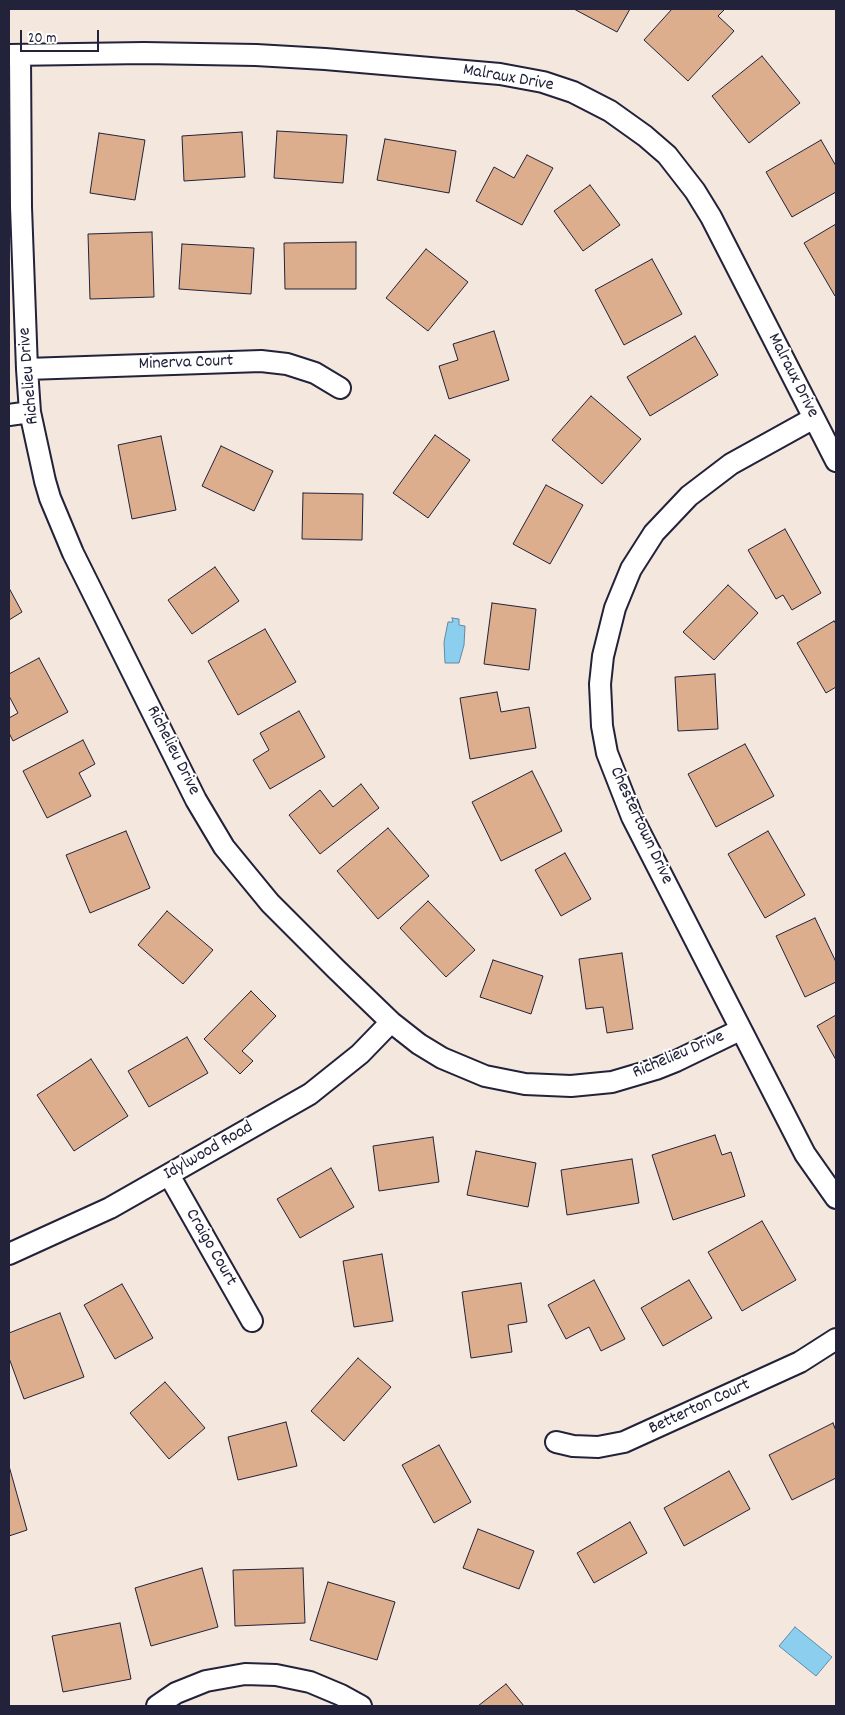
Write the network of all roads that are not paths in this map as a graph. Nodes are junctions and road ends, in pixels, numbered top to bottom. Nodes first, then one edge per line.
1 (14, 55) edge
2 (27, 369) junction
3 (340, 388) dead end
4 (30, 412) junction
5 (9, 415) edge
6 (814, 418) junction
7 (836, 461) edge
8 (391, 1022) junction
9 (740, 1030) junction
10 (169, 1176) junction
11 (836, 1198) edge
12 (9, 1254) edge
13 (252, 1321) dead end
14 (836, 1339) edge
15 (556, 1442) dead end
16 (157, 1706) edge
17 (361, 1706) edge

1 - 2 street, Richelieu Drive
1 - 6 street, Malraux Drive
2 - 3 street, Minerva Court
2 - 4 street, Richelieu Drive
4 - 5 street
4 - 8 street, Richelieu Drive
6 - 7 street, Malraux Drive
6 - 9 street, Chestertown Drive
8 - 9 street, Richelieu Drive
8 - 10 street, Idylwood Road
9 - 11 street, Chestertown Drive
10 - 12 street, Idylwood Road
10 - 13 street, Craigo Court
14 - 15 street, Betterton Court
16 - 17 street

